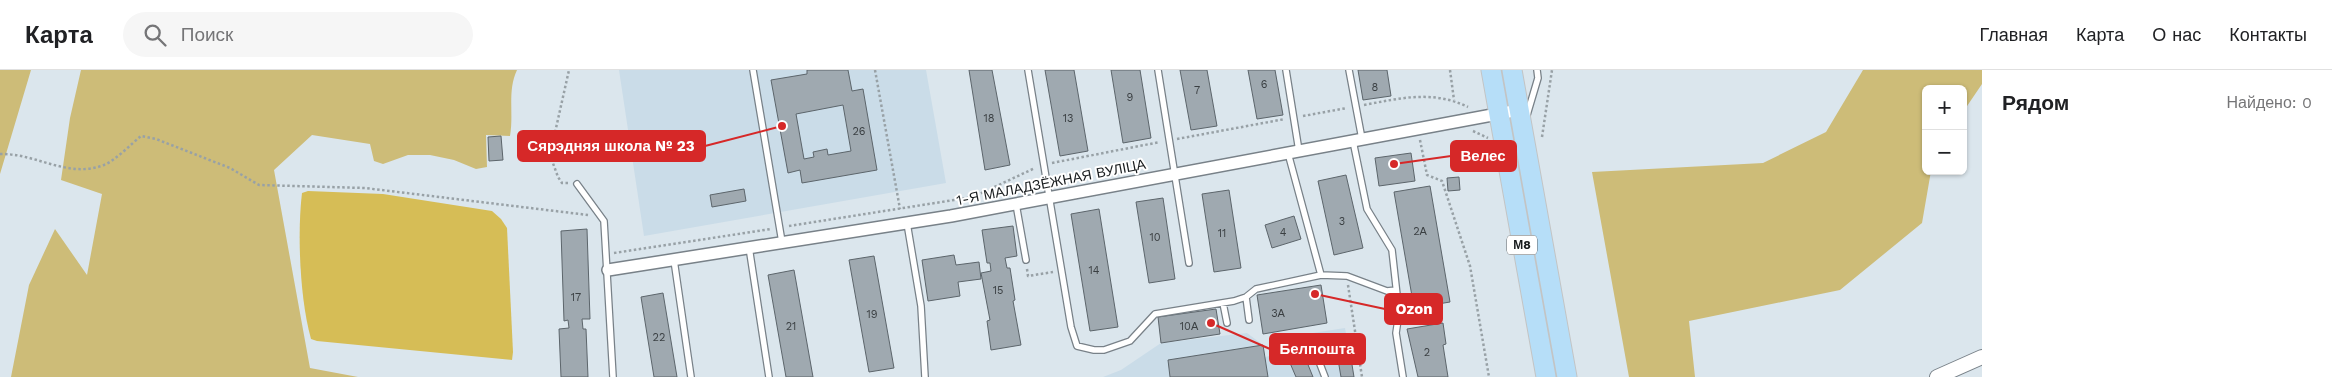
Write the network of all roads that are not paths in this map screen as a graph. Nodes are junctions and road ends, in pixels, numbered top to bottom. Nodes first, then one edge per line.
1 (753, 70) edge
2 (1028, 70) edge
3 (1158, 70) edge
4 (1286, 70) edge
5 (1349, 70) edge
6 (1491, 70) edge
7 (1512, 70) edge
8 (1537, 70) edge
9 (1519, 110) junction
10 (1498, 114) junction
11 (1522, 132) junction
12 (1357, 140) junction
13 (1293, 152) junction
14 (1174, 175) junction
15 (577, 184) road end
16 (1048, 198) junction
17 (1016, 204) junction
18 (907, 222) junction
19 (782, 242) junction
20 (749, 248) junction
21 (674, 260) junction
22 (1026, 260) road end
23 (1189, 263) dead end
24 (608, 270) junction
25 (1321, 275) junction
26 (1396, 290) junction
27 (1246, 297) junction
28 (1224, 303) junction
29 (1249, 320) dead end
30 (1226, 323) dead end
31 (1313, 346) dead end
32 (1982, 357) edge
33 (613, 377) edge
34 (691, 377) edge
35 (770, 377) edge
36 (925, 377) edge
37 (1325, 377) edge
38 (1402, 377) edge
39 (1546, 377) edge
40 (1566, 377) edge
41 (1937, 377) edge

1 - 19 lane
2 - 16 lane
3 - 14 lane
4 - 13 lane
5 - 12 lane
6 - 10 highway, М8
7 - 9 highway, М8
8 - 11 lane
9 - 10 street, 1-Я МАЛАДЗЁЖНАЯ ВУЛІЦА
9 - 11 highway, М8
10 - 12 street, 1-Я МАЛАДЗЁЖНАЯ ВУЛІЦА
10 - 39 highway, М8
11 - 40 highway, М8
12 - 13 street, 1-Я МАЛАДЗЁЖНАЯ ВУЛІЦА
12 - 26 lane
13 - 14 street, 1-Я МАЛАДЗЁЖНАЯ ВУЛІЦА
13 - 25 lane
14 - 16 street, 1-Я МАЛАДЗЁЖНАЯ ВУЛІЦА
14 - 23 lane
15 - 24 lane
16 - 17 street, 1-Я МАЛАДЗЁЖНАЯ ВУЛІЦА
16 - 28 lane
17 - 18 street, 1-Я МАЛАДЗЁЖНАЯ ВУЛІЦА
17 - 22 lane
18 - 19 street, 1-Я МАЛАДЗЁЖНАЯ ВУЛІЦА
18 - 36 lane
19 - 20 street, 1-Я МАЛАДЗЁЖНАЯ ВУЛІЦА
20 - 21 street, 1-Я МАЛАДЗЁЖНАЯ ВУЛІЦА
20 - 35 lane
21 - 24 street, 1-Я МАЛАДЗЁЖНАЯ ВУЛІЦА
21 - 34 lane
24 - 33 lane
25 - 26 lane
25 - 27 lane
26 - 38 lane
27 - 28 lane
27 - 29 lane
28 - 30 lane
31 - 37 lane
32 - 41 street

